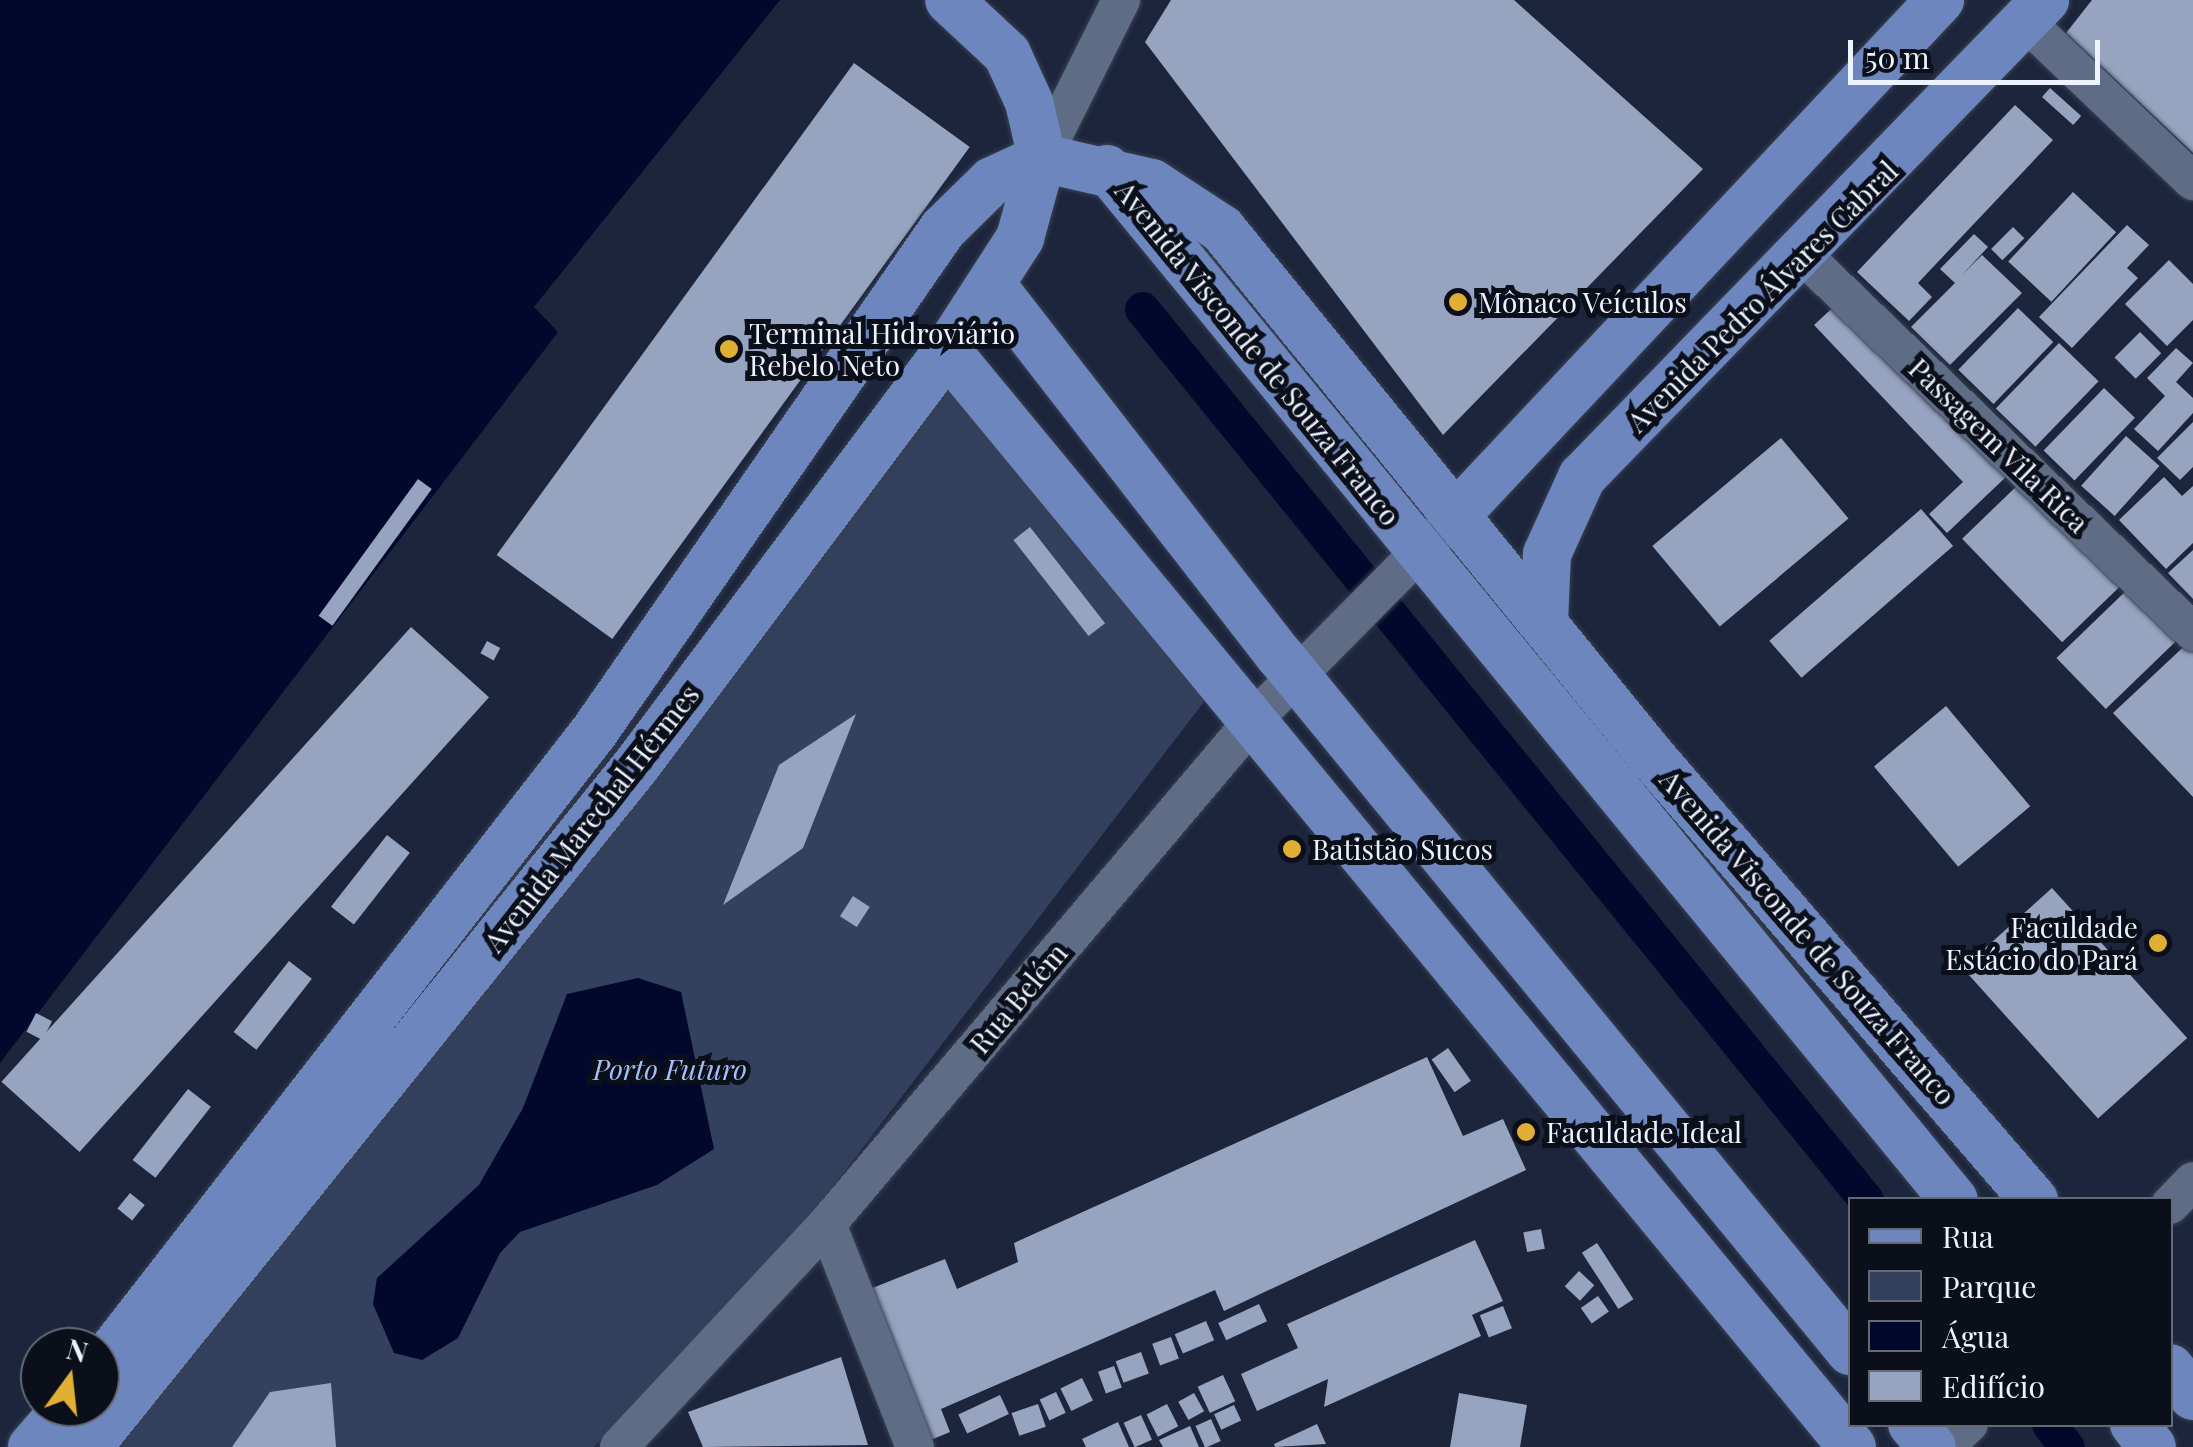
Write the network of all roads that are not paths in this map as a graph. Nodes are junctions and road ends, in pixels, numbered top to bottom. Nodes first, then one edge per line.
1 (949, 0) edge
2 (1121, 0) edge
3 (1940, 0) edge
4 (2028, 7) edge
5 (1042, 158) junction
6 (1107, 169) junction
7 (2193, 181) edge
8 (1805, 258) junction
9 (991, 284) junction
10 (947, 351) junction
11 (1456, 515) junction
12 (1409, 565) junction
13 (1544, 622) junction
14 (2193, 632) edge
15 (1295, 674) junction
16 (1257, 716) junction
17 (594, 732) junction
18 (636, 766) junction
19 (1725, 922) junction
20 (1875, 1010) junction
21 (2193, 1181) edge
22 (1952, 1197) edge
23 (2031, 1197) edge
24 (2173, 1203) edge
25 (827, 1224) junction
26 (120, 1341) edge
27 (1848, 1349) edge
28 (2173, 1372) edge
29 (2193, 1396) edge
30 (50, 1427) edge
31 (1915, 1427) edge
32 (1966, 1427) edge
33 (2136, 1427) edge
34 (32, 1447) edge
35 (88, 1447) edge
36 (619, 1447) edge
37 (915, 1447) edge
38 (1852, 1447) edge
39 (1932, 1447) edge
40 (1944, 1447) edge
41 (2152, 1447) edge

1 - 5 main road
2 - 5 street, Avenida Marechal Hérmes
3 - 11 main road
4 - 7 street
4 - 8 main road, Avenida Pedro Álvares Cabral
5 - 6 main road
5 - 9 main road, Avenida Marechal Hérmes
5 - 17 main road, Avenida Marechal Hérmes
6 - 11 main road, Avenida Visconde de Souza Franco
6 - 12 main road, Avenida Visconde de Souza Franco
8 - 13 main road, Avenida Pedro Álvares Cabral
8 - 14 street, Passagem Vila Rica
9 - 10 main road, Avenida Marechal Hérmes
9 - 15 main road
10 - 16 main road
10 - 18 main road, Avenida Marechal Hérmes
11 - 12 street, Rua Belém
11 - 13 main road, Avenida Visconde de Souza Franco
12 - 15 street, Rua Belém
12 - 19 main road, Avenida Visconde de Souza Franco
13 - 20 main road, Avenida Visconde de Souza Franco
15 - 16 street, Rua Belém
15 - 27 main road
16 - 25 street, Rua Belém
16 - 38 main road
17 - 18 main road
17 - 26 main road, Avenida Marechal Hérmes
18 - 35 main road, Avenida Marechal Hérmes
19 - 20 main road
19 - 22 main road, Avenida Visconde de Souza Franco
20 - 23 main road, Avenida Visconde de Souza Franco
21 - 24 street
25 - 36 street, Rua Belém
25 - 37 street
28 - 29 main road
30 - 34 main road
31 - 39 main road
32 - 40 street
33 - 41 main road

